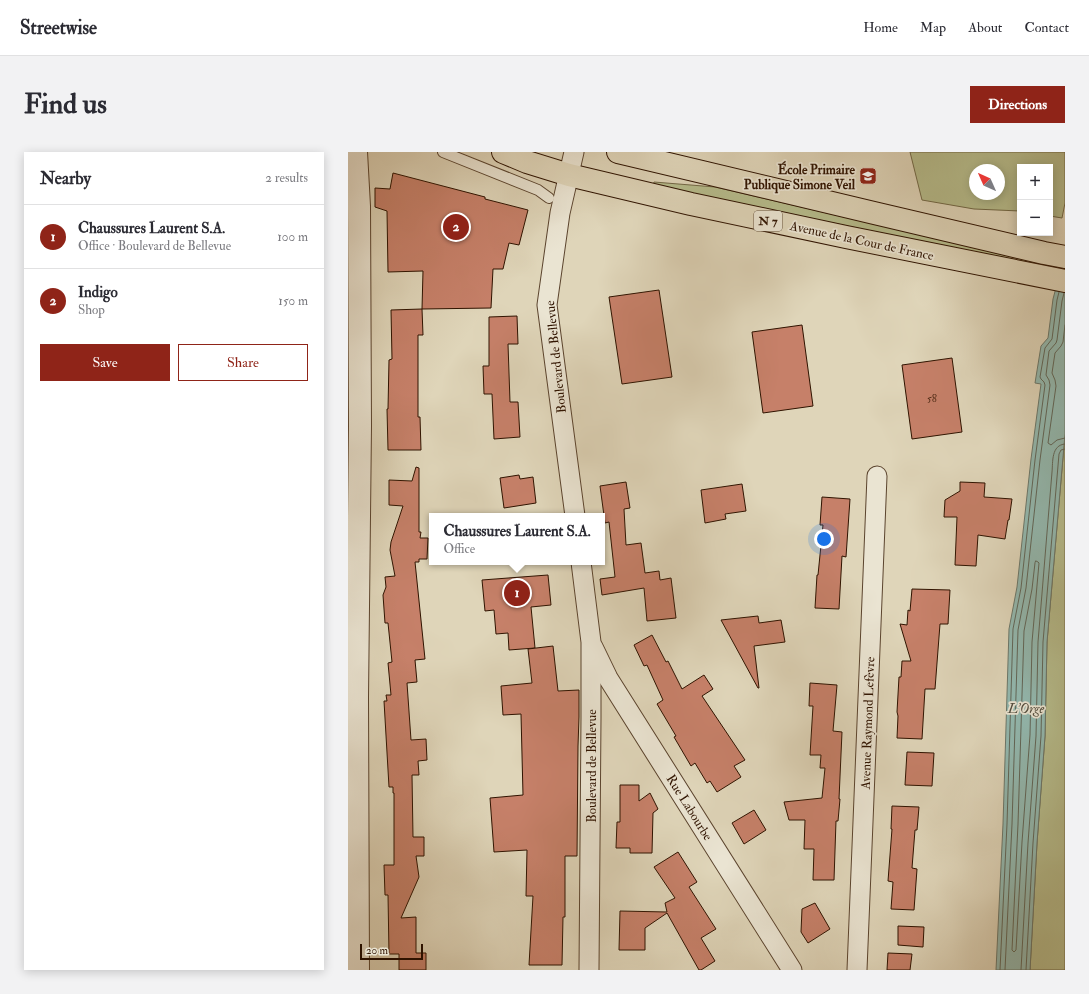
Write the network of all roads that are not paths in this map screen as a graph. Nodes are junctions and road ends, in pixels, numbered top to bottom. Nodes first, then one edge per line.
1 (356, 152) edge
2 (443, 152) edge
3 (503, 152) edge
4 (574, 152) edge
5 (618, 152) edge
6 (569, 175) junction
7 (549, 198) dead end
8 (1055, 255) edge
9 (354, 275) edge
10 (1065, 281) edge
11 (877, 476) dead end
12 (575, 513) edge
13 (580, 565) edge
14 (591, 642) junction
15 (358, 970) edge
16 (589, 970) edge
17 (792, 970) edge
18 (857, 970) edge

1 - 9 street
2 - 7 lane
3 - 6 main road, Avenue de la Cour de France / N 7
4 - 6 street, Boulevard de Bellevue
5 - 8 main road, N 7
6 - 10 main road, Avenue de la Cour de France / N 7
6 - 12 street, Boulevard de Bellevue
9 - 15 street
11 - 18 street, Avenue Raymond Lefèvre
13 - 14 street, Boulevard de Bellevue
14 - 16 street, Boulevard de Bellevue
14 - 17 street, Rue Labourbe

